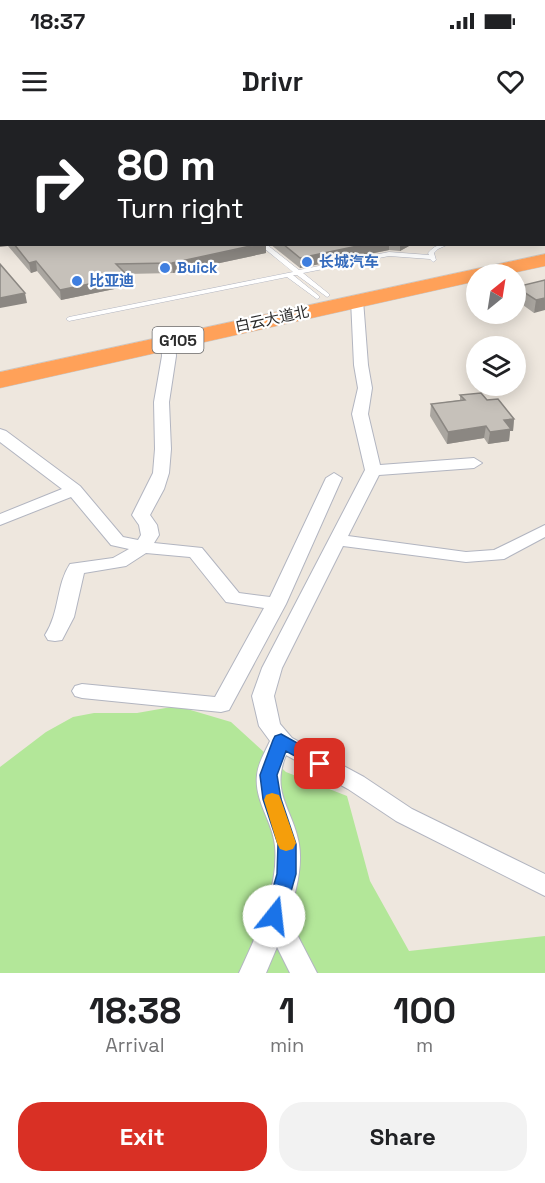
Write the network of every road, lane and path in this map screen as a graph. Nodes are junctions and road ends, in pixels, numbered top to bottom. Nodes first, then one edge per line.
1 (265, 246) edge
2 (545, 249) edge
3 (432, 252) edge
4 (474, 254) dead end
5 (545, 260) edge
6 (545, 266) edge
7 (526, 270) edge
8 (298, 272) junction
9 (288, 274) junction
10 (466, 283) edge
11 (336, 296) junction
12 (69, 319) dead end
13 (168, 342) junction
14 (0, 366) edge
15 (0, 380) edge
16 (0, 434) edge
17 (474, 463) dead end
18 (373, 470) junction
19 (334, 478) dead end
20 (74, 490) junction
21 (0, 520) edge
22 (545, 531) edge
23 (337, 540) junction
24 (143, 547) junction
25 (276, 604) junction
26 (55, 634) dead end
27 (82, 691) dead end
28 (281, 740) junction
29 (545, 886) edge
30 (274, 916) junction
31 (252, 973) edge
32 (304, 973) edge

1 - 8 lane
2 - 11 highway, 白云大道北 / G105
3 - 8 lane
4 - 11 highway, G105
5 - 11 highway, 白云大道北 / G105
6 - 7 highway
8 - 9 lane
8 - 11 lane
9 - 11 lane
9 - 12 lane
10 - 11 highway, G105
11 - 13 highway, 白云大道北 / G105
11 - 14 highway, 白云大道北 / G105
11 - 18 street
13 - 15 highway, 白云大道北 / G105
13 - 24 street
16 - 20 street
17 - 18 street
18 - 23 street
19 - 25 street
20 - 21 street
20 - 24 street
22 - 23 street
23 - 28 street
24 - 25 street
24 - 26 street
25 - 27 street
28 - 29 street
28 - 30 street
30 - 31 street
30 - 32 street

